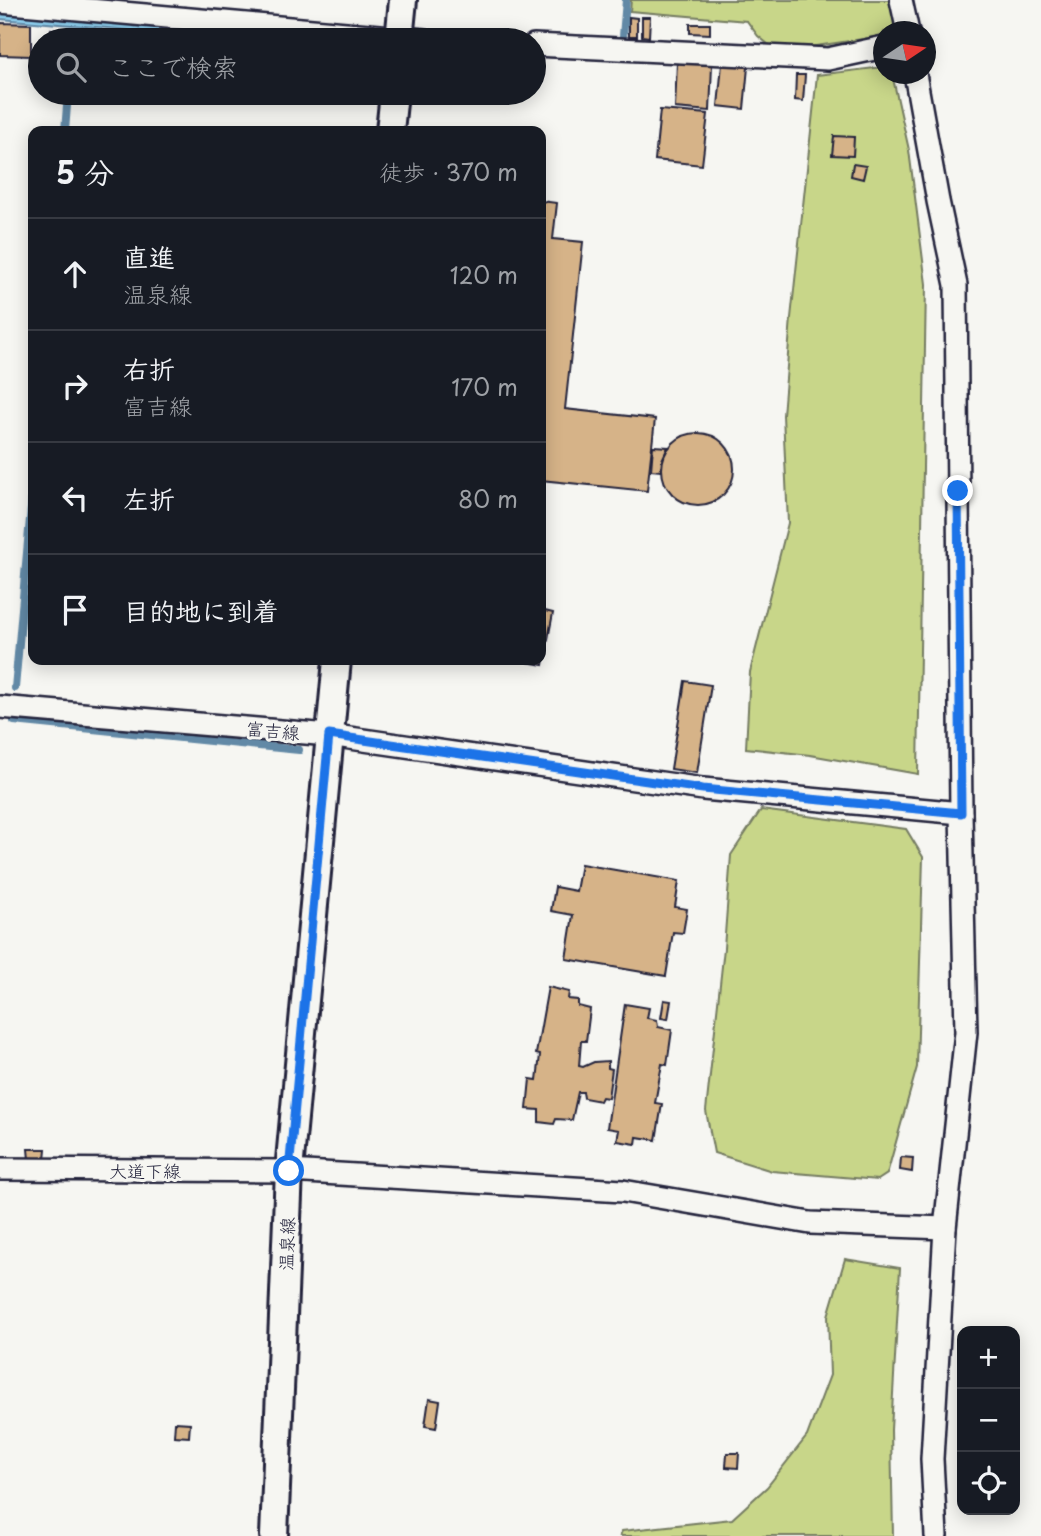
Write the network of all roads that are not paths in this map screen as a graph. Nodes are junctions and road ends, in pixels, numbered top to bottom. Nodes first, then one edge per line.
1 (403, 0) edge
2 (901, 0) edge
3 (0, 2) edge
4 (116, 7) edge
5 (906, 21) edge
6 (302, 28) edge
7 (406, 28) edge
8 (546, 46) edge
9 (873, 49) edge
10 (917, 84) edge
11 (393, 105) edge
12 (391, 126) edge
13 (336, 665) edge
14 (0, 707) edge
15 (329, 735) junction
16 (961, 813) junction
17 (0, 1169) edge
18 (289, 1171) junction
19 (945, 1228) junction
20 (274, 1536) edge
21 (936, 1536) edge

1 - 7 street
2 - 5 street
3 - 4 street
4 - 6 street
8 - 9 street
10 - 16 street
11 - 12 street
13 - 15 street, 温泉線
14 - 15 street, 富吉線
15 - 16 street, 富吉線
15 - 18 street, 温泉線
16 - 19 street
17 - 18 street, 大道下線
18 - 19 street, 大道下線
18 - 20 street, 温泉線
19 - 21 street

